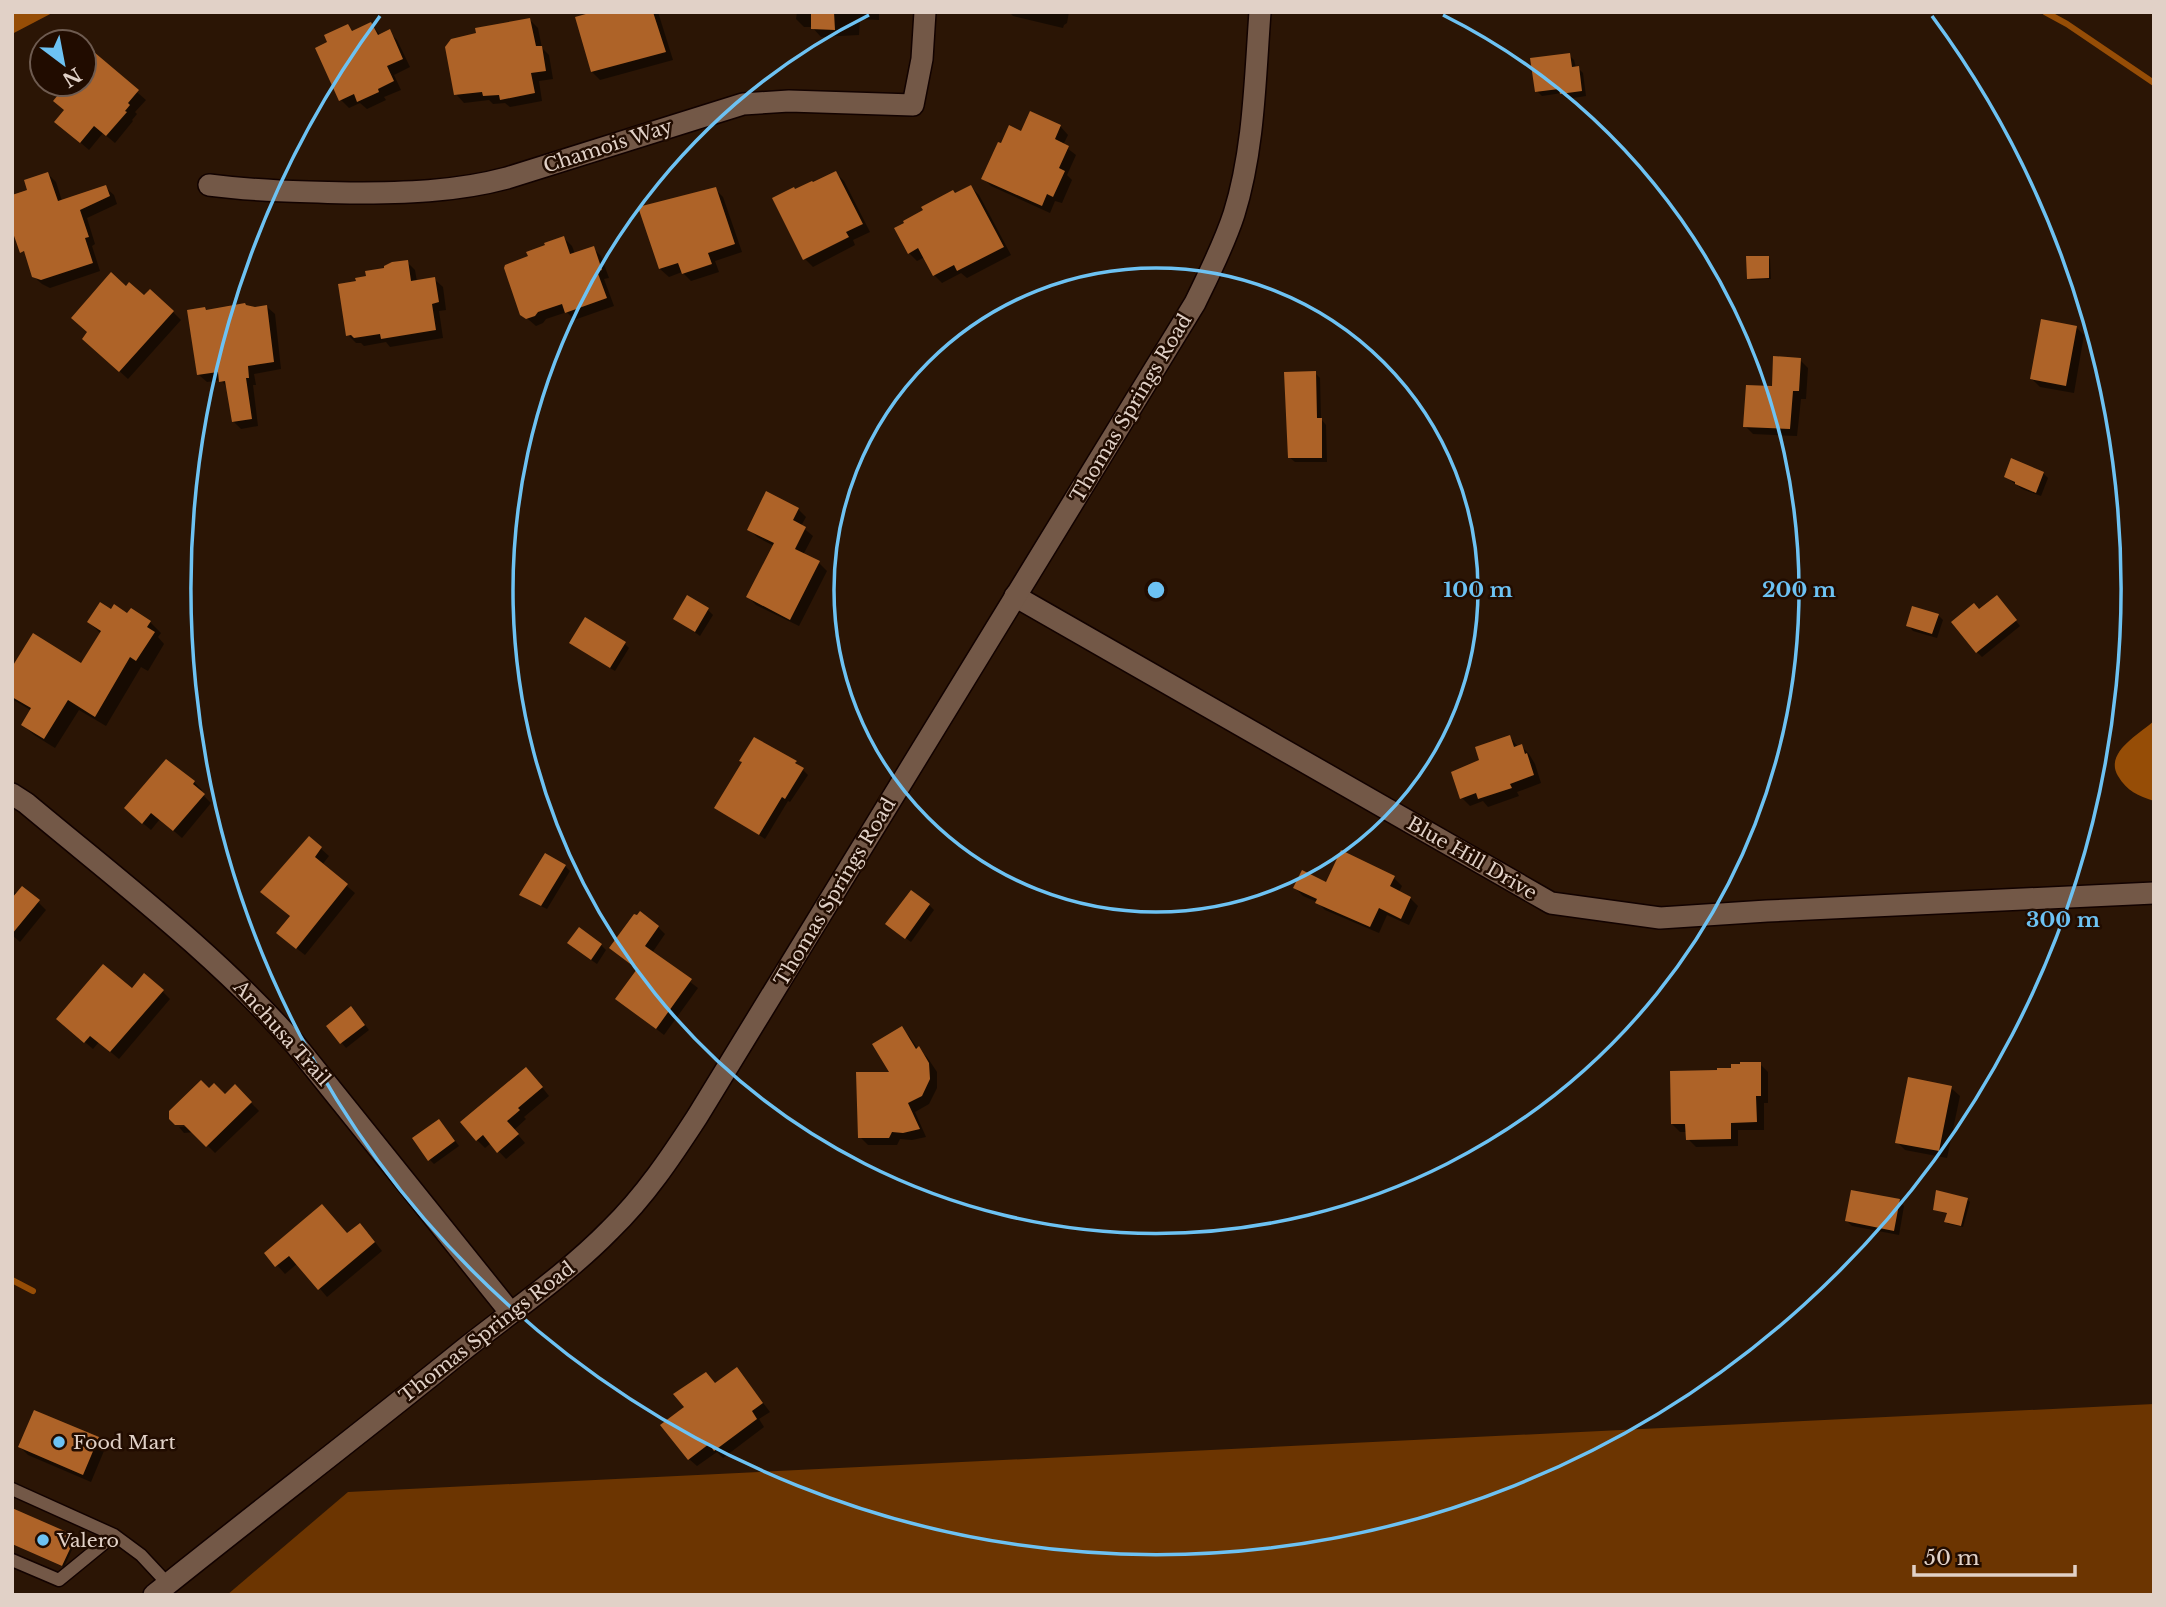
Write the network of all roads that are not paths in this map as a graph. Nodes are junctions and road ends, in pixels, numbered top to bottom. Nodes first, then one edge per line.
1 (925, 12) edge
2 (1260, 12) edge
3 (209, 185) dead end
4 (1015, 596) junction
5 (12, 794) edge
6 (2154, 893) edge
7 (510, 1312) junction
8 (12, 1489) edge
9 (114, 1535) junction
10 (12, 1560) edge
11 (161, 1589) edge

1 - 3 street, Chamois Way
2 - 4 street, Thomas Springs Road
4 - 6 street, Blue Hill Drive
4 - 7 street, Thomas Springs Road
5 - 7 street, Anchusa Trail
7 - 11 street, Thomas Springs Road
8 - 9 lane
9 - 10 lane
9 - 11 lane

